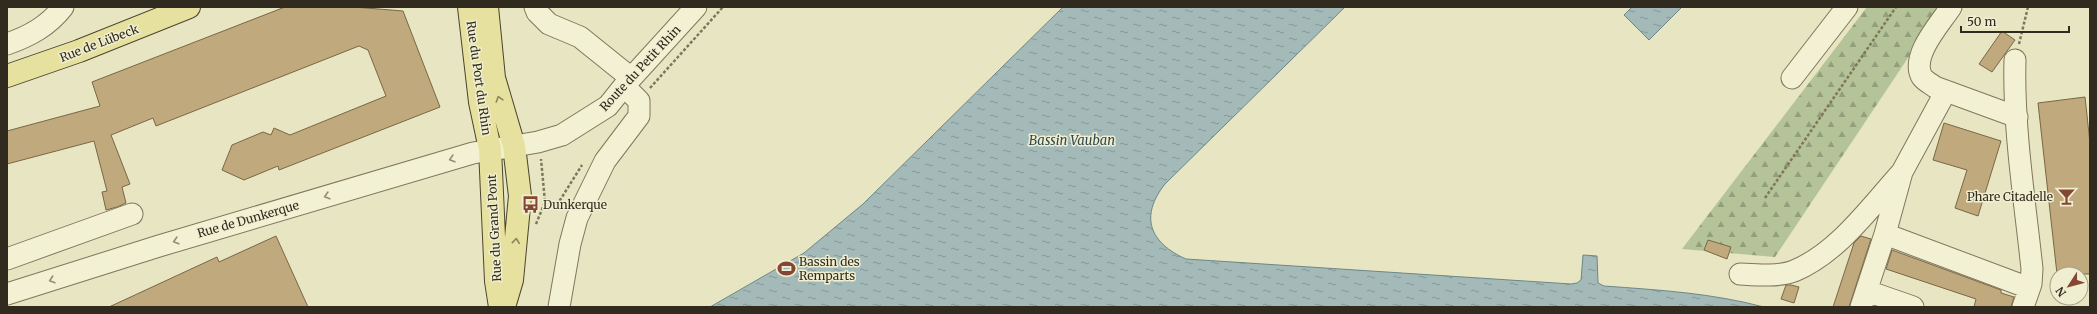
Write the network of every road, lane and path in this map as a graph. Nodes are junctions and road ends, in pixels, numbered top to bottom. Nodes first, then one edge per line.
1 (63, 7) edge
2 (189, 7) edge
3 (536, 7) edge
4 (696, 7) edge
5 (1847, 7) edge
6 (1896, 7) edge
7 (1951, 7) edge
8 (2028, 7) edge
9 (482, 10) edge
10 (7, 44) edge
11 (2015, 60) joint
12 (7, 76) edge
13 (1792, 78) dead end
14 (628, 82) junction
15 (1946, 91) junction
16 (2017, 117) junction
17 (514, 146) junction
18 (490, 149) junction
19 (1902, 172) junction
20 (1765, 198) dead end
21 (132, 214) dead end
22 (1885, 234) junction
23 (7, 259) edge
24 (1740, 274) dead end
25 (7, 294) edge
26 (2026, 297) edge
27 (1864, 299) edge
28 (500, 307) edge
29 (504, 307) edge
30 (559, 307) edge
31 (1913, 307) edge

1 - 10 street
2 - 12 main road, Rue de Lübeck
3 - 14 street
4 - 14 street, Route du Petit Rhin
5 - 13 street
6 - 20 path
7 - 15 street
8 - 11 path
17 -> 9 main road, Rue du Port du Rhin
9 - 18 main road, Rue du Port du Rhin
11 - 16 street
14 - 17 street, Route du Petit Rhin
14 - 30 street
15 - 16 street
15 - 19 street
16 - 26 street
17 - 18 street, Route du Petit Rhin
29 -> 17 main road, Rue du Grand Pont
18 -> 25 street, Rue de Dunkerque
18 - 28 main road, Rue du Grand Pont
19 - 22 street
19 - 24 street
21 - 23 street
22 - 26 street
22 - 27 street
27 - 31 street

